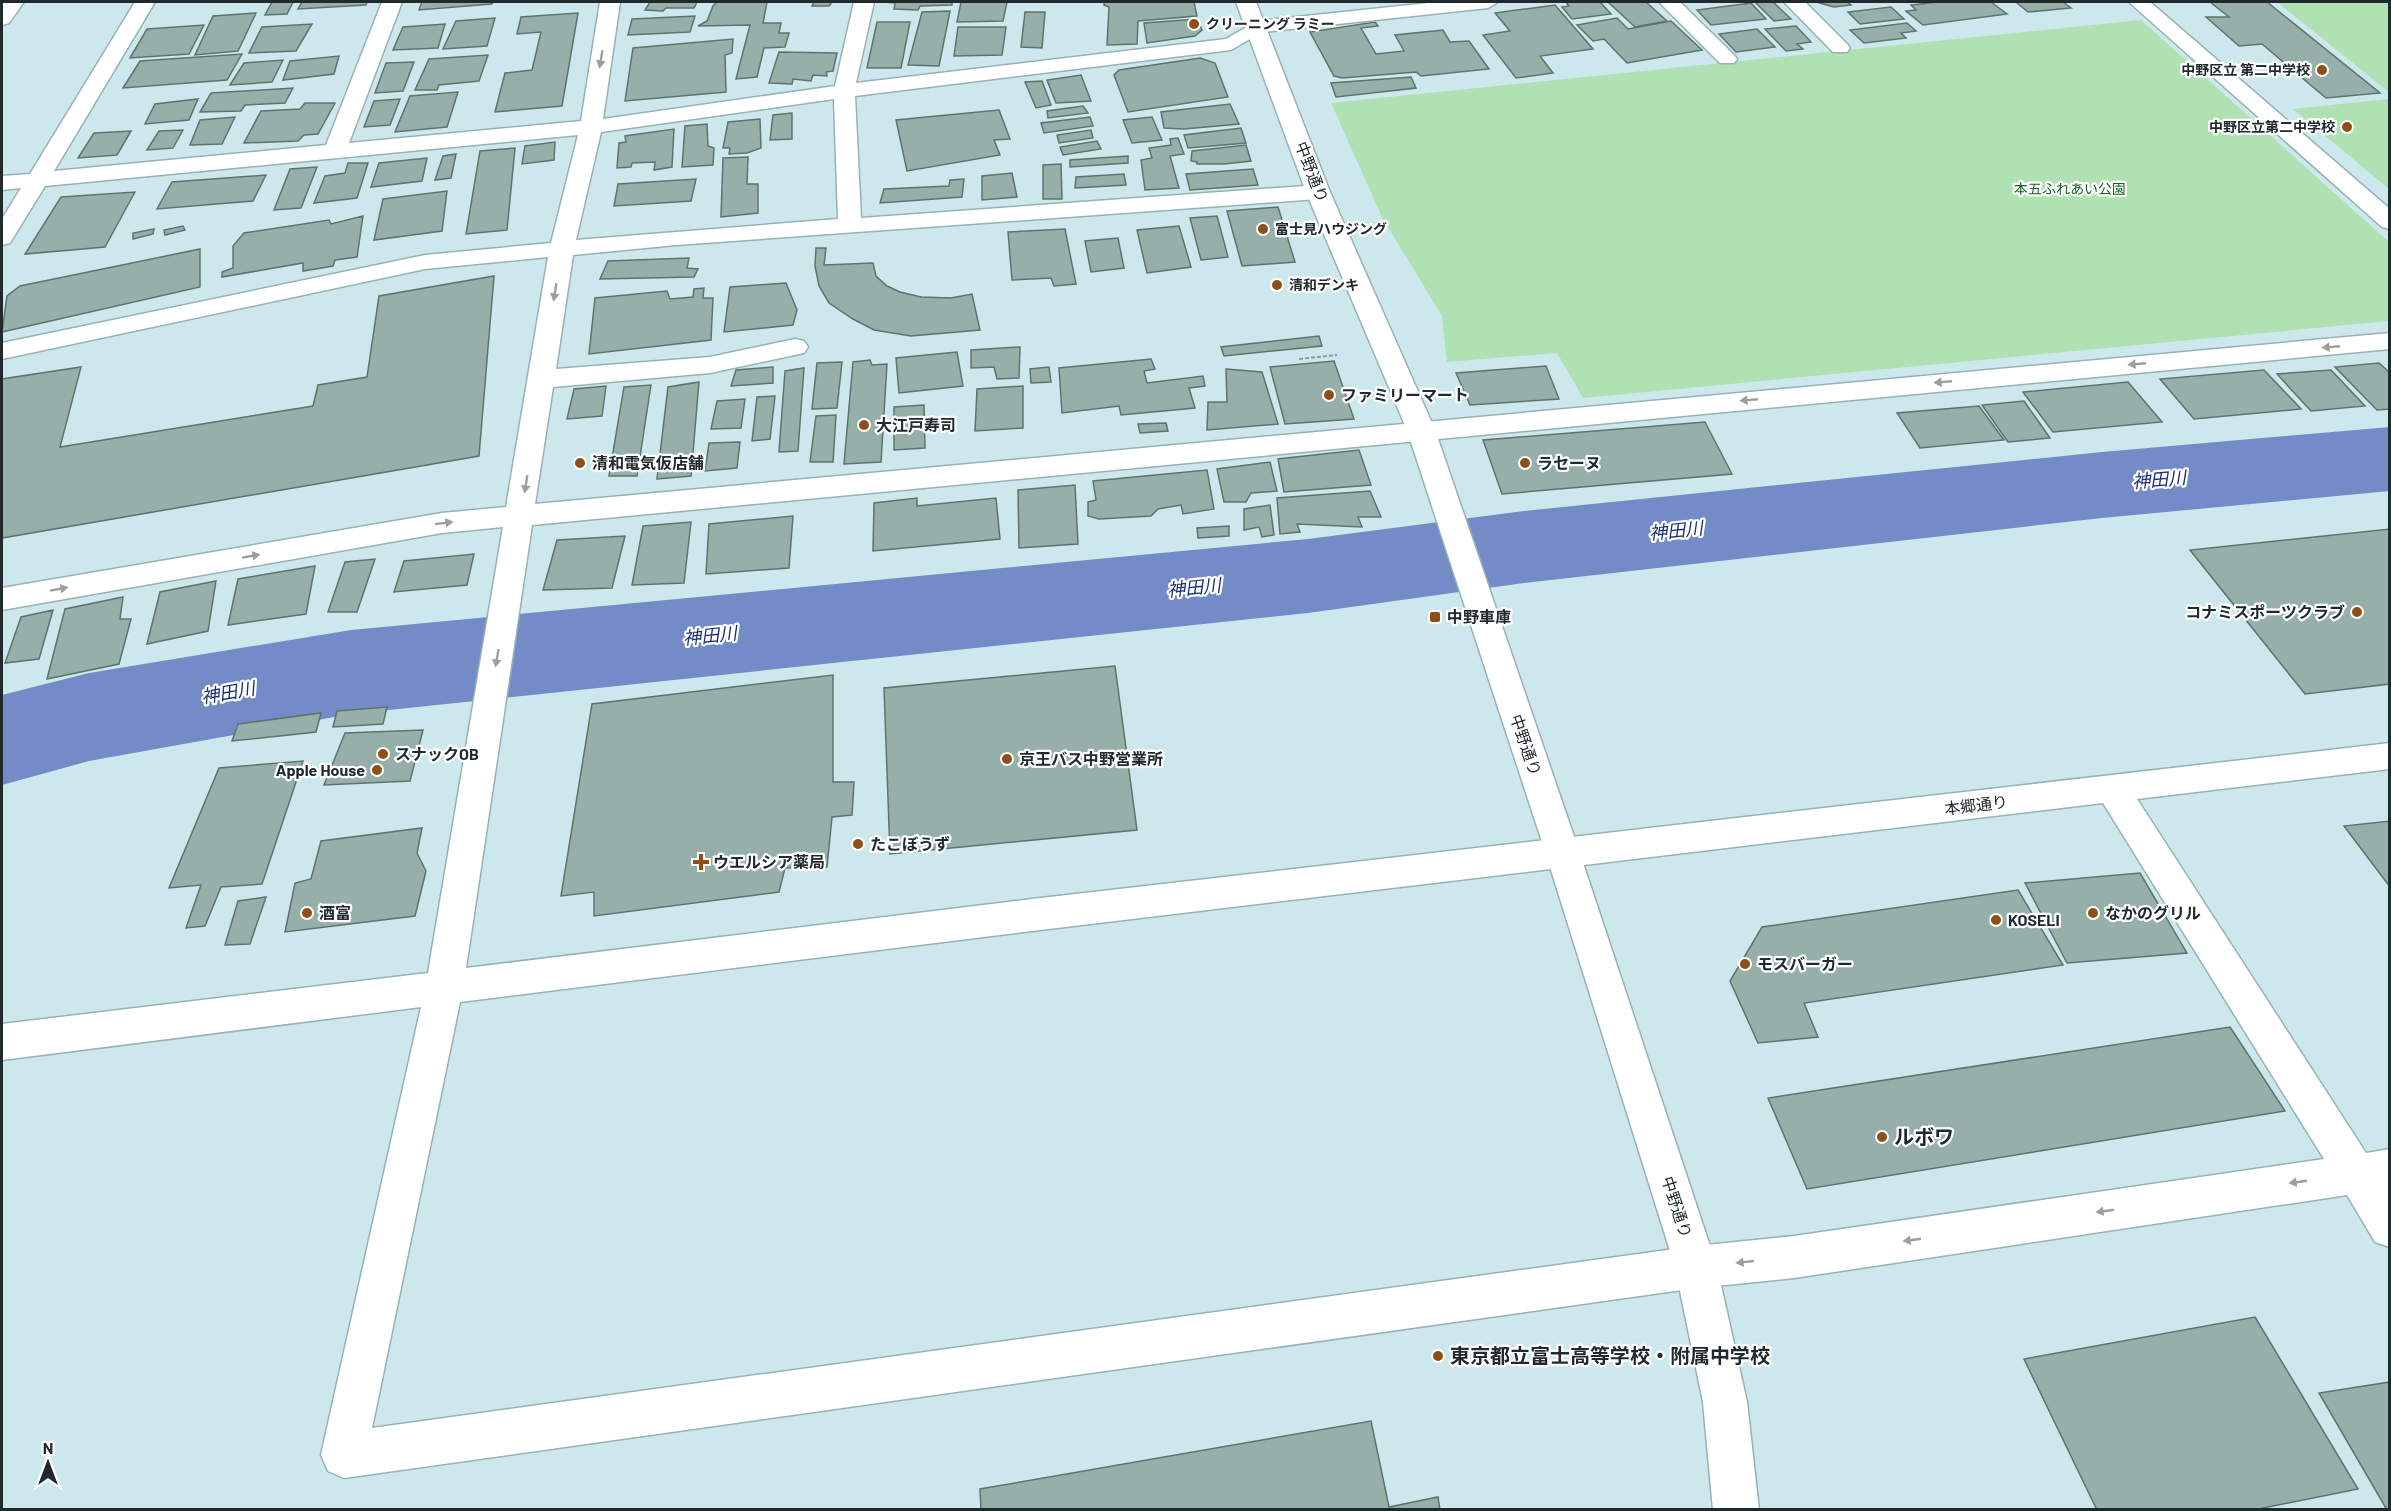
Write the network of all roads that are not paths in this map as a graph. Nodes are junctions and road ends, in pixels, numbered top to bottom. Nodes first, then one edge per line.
1 (14, 2) edge
2 (145, 2) edge
3 (392, 2) edge
4 (610, 2) edge
5 (864, 2) edge
6 (1246, 2) edge
7 (1488, 2) edge
8 (1669, 2) edge
9 (1794, 2) edge
10 (2139, 2) edge
11 (1428, 5) edge
12 (2, 19) edge
13 (1257, 27) junction
14 (1840, 48) dead end
15 (1727, 59) dead end
16 (844, 91) junction
17 (591, 127) junction
18 (335, 151) junction
19 (34, 181) junction
20 (2, 183) edge
21 (1318, 192) junction
22 (2390, 222) edge
23 (850, 226) junction
24 (2, 238) edge
25 (562, 247) junction
26 (2390, 341) edge
27 (795, 347) dead end
28 (2, 351) edge
29 (542, 379) junction
30 (1421, 430) junction
31 (520, 517) junction
32 (2, 599) edge
33 (2390, 756) edge
34 (2112, 789) junction
35 (1563, 854) junction
36 (444, 988) junction
37 (2, 1042) edge
38 (2373, 1171) edge
39 (2390, 1227) edge
40 (1696, 1267) junction
41 (1736, 1509) edge

1 - 12 street
2 - 19 street
3 - 18 street
4 -> 17 street
5 - 16 street
6 - 13 street, 中野通り
7 - 11 street
8 - 15 street
9 - 14 street
10 - 22 street
11 - 13 street
13 - 16 street
13 - 21 street, 中野通り
16 - 17 street
16 - 23 street
17 - 18 street
17 - 25 street
18 - 19 street
19 - 20 street
19 - 24 street
21 - 23 street
21 - 30 street, 中野通り
23 - 25 street
25 - 28 street
25 -> 29 street
26 -> 30 street
27 - 29 street
29 -> 31 street
30 - 31 street
30 - 35 street, 中野通り
32 -> 31 street
31 -> 36 street
33 - 34 street, 本郷通り
34 - 35 street, 本郷通り
34 - 38 street
35 - 36 street, 本郷通り
35 - 40 street, 中野通り
36 - 37 street, 本郷通り
36 - 40 street
38 - 39 street
38 -> 40 street
40 - 41 street, 中野通り

